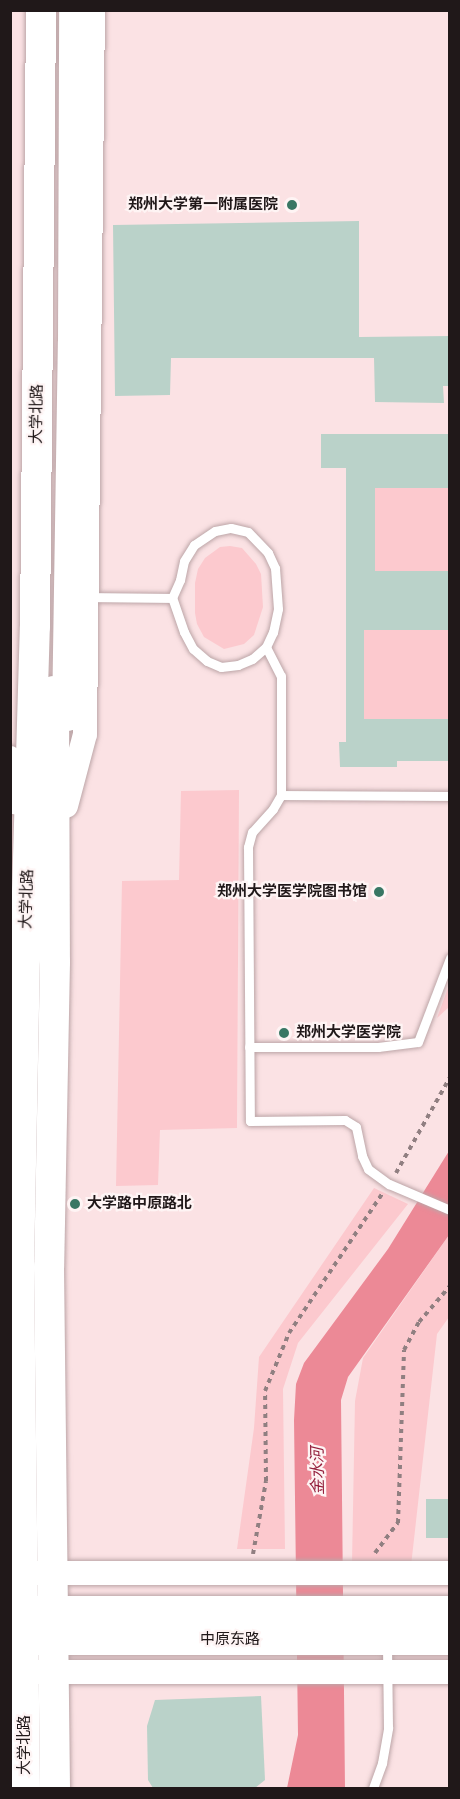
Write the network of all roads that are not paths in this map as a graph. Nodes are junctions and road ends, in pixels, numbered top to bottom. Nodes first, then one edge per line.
1 (24, 10) edge
2 (41, 10) edge
3 (60, 10) edge
4 (74, 10) edge
5 (93, 10) edge
6 (86, 597) junction
7 (172, 598) junction
8 (44, 627) junction
9 (266, 647) junction
10 (10, 758) edge
11 (281, 795) junction
12 (450, 796) edge
13 (16, 803) junction
14 (66, 806) junction
15 (450, 958) edge
16 (25, 959) junction
17 (55, 962) junction
18 (249, 1047) junction
19 (450, 1210) edge
20 (16, 1573) edge
21 (52, 1573) junction
22 (450, 1573) edge
23 (450, 1611) edge
24 (17, 1626) edge
25 (53, 1626) junction
26 (381, 1640) junction
27 (450, 1640) edge
28 (54, 1671) junction
29 (17, 1672) edge
30 (379, 1672) junction
31 (450, 1672) edge
32 (25, 1788) edge
33 (55, 1788) edge
34 (373, 1788) edge

1 - 13 main road
2 - 8 main road, 大学北路
3 - 8 main road, 大学北路
4 - 14 main road
5 - 6 street
6 - 7 lane
6 - 14 street
7 - 9 lane
7 - 9 lane
8 - 16 main road, 大学北路
8 - 17 main road, 大学北路
9 - 11 lane
10 - 13 street
11 - 12 lane
11 - 18 lane
13 - 16 main road
14 - 17 main road
15 - 18 lane
16 - 20 main road, 大学北路
17 - 21 main road, 大学北路
18 - 19 lane
20 - 21 street
20 - 24 main road, 大学北路
21 - 22 street
21 - 25 main road, 大学北路
23 - 25 main road, 中原东路
24 - 25 main road, 中原东路
24 - 29 main road, 大学北路
25 - 26 main road, 中原东路
25 - 28 main road, 大学北路
26 - 27 main road, 中原东路
26 - 30 lane
28 - 29 street
28 - 30 street
28 - 33 main road, 大学北路
29 - 32 main road, 大学北路
30 - 31 street
30 - 34 lane

